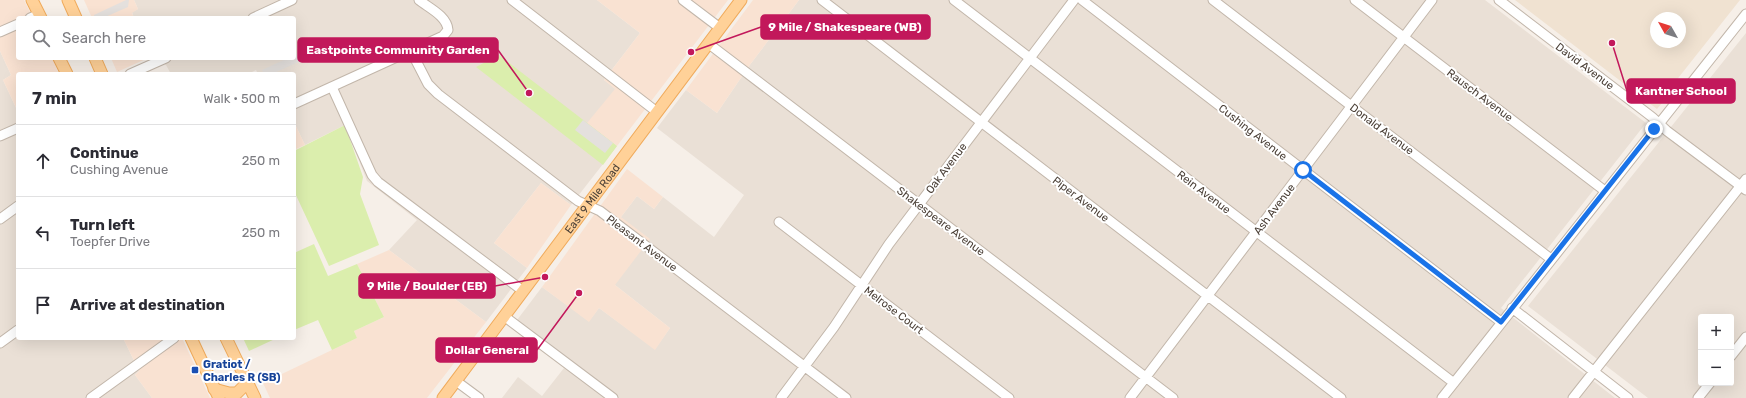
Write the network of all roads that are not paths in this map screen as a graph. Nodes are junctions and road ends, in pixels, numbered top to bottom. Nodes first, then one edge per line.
1 (32, 0) edge
2 (68, 0) edge
3 (292, 0) edge
4 (419, 0) edge
5 (512, 0) edge
6 (683, 0) edge
7 (741, 0) edge
8 (822, 0) edge
9 (954, 0) edge
10 (1074, 0) edge
11 (1082, 0) edge
12 (1213, 0) edge
13 (1355, 0) edge
14 (1432, 0) edge
15 (1499, 0) edge
16 (1746, 14) edge
17 (36, 16) edge
18 (75, 16) edge
19 (257, 16) edge
20 (16, 25) edge
21 (720, 28) junction
22 (0, 32) edge
23 (1403, 37) junction
24 (709, 44) junction
25 (411, 51) junction
26 (1030, 58) junction
27 (60, 60) edge
28 (96, 60) edge
29 (162, 60) edge
30 (66, 72) edge
31 (101, 72) edge
32 (134, 72) edge
33 (332, 87) junction
34 (296, 103) edge
35 (1352, 106) junction
36 (657, 112) junction
37 (981, 122) junction
38 (1659, 123) junction
39 (16, 129) edge
40 (0, 136) edge
41 (1303, 170) junction
42 (1744, 185) edge
43 (1605, 190) junction
44 (919, 204) junction
45 (587, 206) junction
46 (16, 207) edge
47 (0, 219) edge
48 (780, 222) dead end
49 (1256, 232) junction
50 (1551, 259) junction
51 (862, 286) junction
52 (523, 291) junction
53 (1208, 296) junction
54 (1512, 308) junction
55 (504, 316) junction
56 (1501, 322) junction
57 (16, 331) edge
58 (1746, 338) edge
59 (171, 340) edge
60 (192, 340) edge
61 (227, 340) edge
62 (0, 343) edge
63 (1734, 352) edge
64 (805, 367) junction
65 (1594, 372) junction
66 (1146, 377) junction
67 (456, 381) junction
68 (247, 383) junction
69 (1454, 383) junction
70 (1708, 386) edge
71 (217, 393) edge
72 (91, 398) edge
73 (255, 398) edge
74 (443, 398) edge
75 (479, 398) edge
76 (613, 398) edge
77 (780, 398) edge
78 (846, 398) edge
79 (1009, 398) edge
80 (1130, 398) edge
81 (1173, 398) edge
82 (1341, 398) edge
83 (1442, 398) edge
84 (1573, 398) edge
85 (1628, 398) edge
86 (1698, 398) edge

1 - 17 main road
2 - 18 main road
3 - 19 street
4 - 25 street
5 - 36 street
6 - 21 street
7 - 21 main road, East 9 Mile Road
8 - 37 street, Piper Avenue
9 - 26 street, Rein Avenue
10 - 26 street, Oak Avenue
11 - 41 street, Cushing Avenue
12 - 35 street, Donald Avenue
13 - 23 street, Rausch Avenue
14 - 23 street, Ash Avenue
15 - 38 street, David Avenue
16 - 38 street
20 - 22 street
21 - 24 main road, East 9 Mile Road
23 - 35 street, Ash Avenue
23 - 43 street, Rausch Avenue
24 - 36 main road, East 9 Mile Road
24 - 44 street, Shakespeare Avenue
25 - 33 street
25 - 45 street, Pleasant Avenue
26 - 37 street, Oak Avenue
26 - 49 street, Rein Avenue
27 - 30 main road
28 - 31 main road
29 - 32 street
33 - 34 street
33 - 52 street
35 - 41 street, Ash Avenue
35 - 50 street, Donald Avenue
36 - 45 main road, East 9 Mile Road
37 - 44 street, Oak Avenue
37 - 53 street, Piper Avenue
38 - 42 street, David Avenue
38 - 43 street
39 - 40 street
41 - 49 street, Ash Avenue
41 - 56 street, Cushing Avenue
42 - 65 street
43 - 50 street
44 - 51 street, Oak Avenue
44 - 66 street, Shakespeare Avenue
45 - 52 main road, East 9 Mile Road
45 - 64 street, Pleasant Avenue
46 - 47 street
48 - 51 street, Melrose Court
49 - 53 street, Ash Avenue
49 - 69 street, Rein Avenue
50 - 54 street
51 - 64 street, Oak Avenue
51 - 79 street, Melrose Court
52 - 55 main road, East 9 Mile Road
53 - 66 street, Ash Avenue
53 - 82 street, Piper Avenue
54 - 56 street
54 - 65 street
55 - 67 main road, East 9 Mile Road
55 - 76 street
56 - 69 street
57 - 62 street
58 - 63 street
59 - 72 street
60 - 71 main road
61 - 68 main road
64 - 77 street, Oak Avenue
64 - 78 street, Pleasant Avenue
65 - 84 street
65 - 85 street
66 - 80 street, Ash Avenue
66 - 81 street, Shakespeare Avenue
67 - 74 main road, East 9 Mile Road
67 - 75 street
68 - 71 main road
68 - 73 main road
69 - 83 street
70 - 86 street

